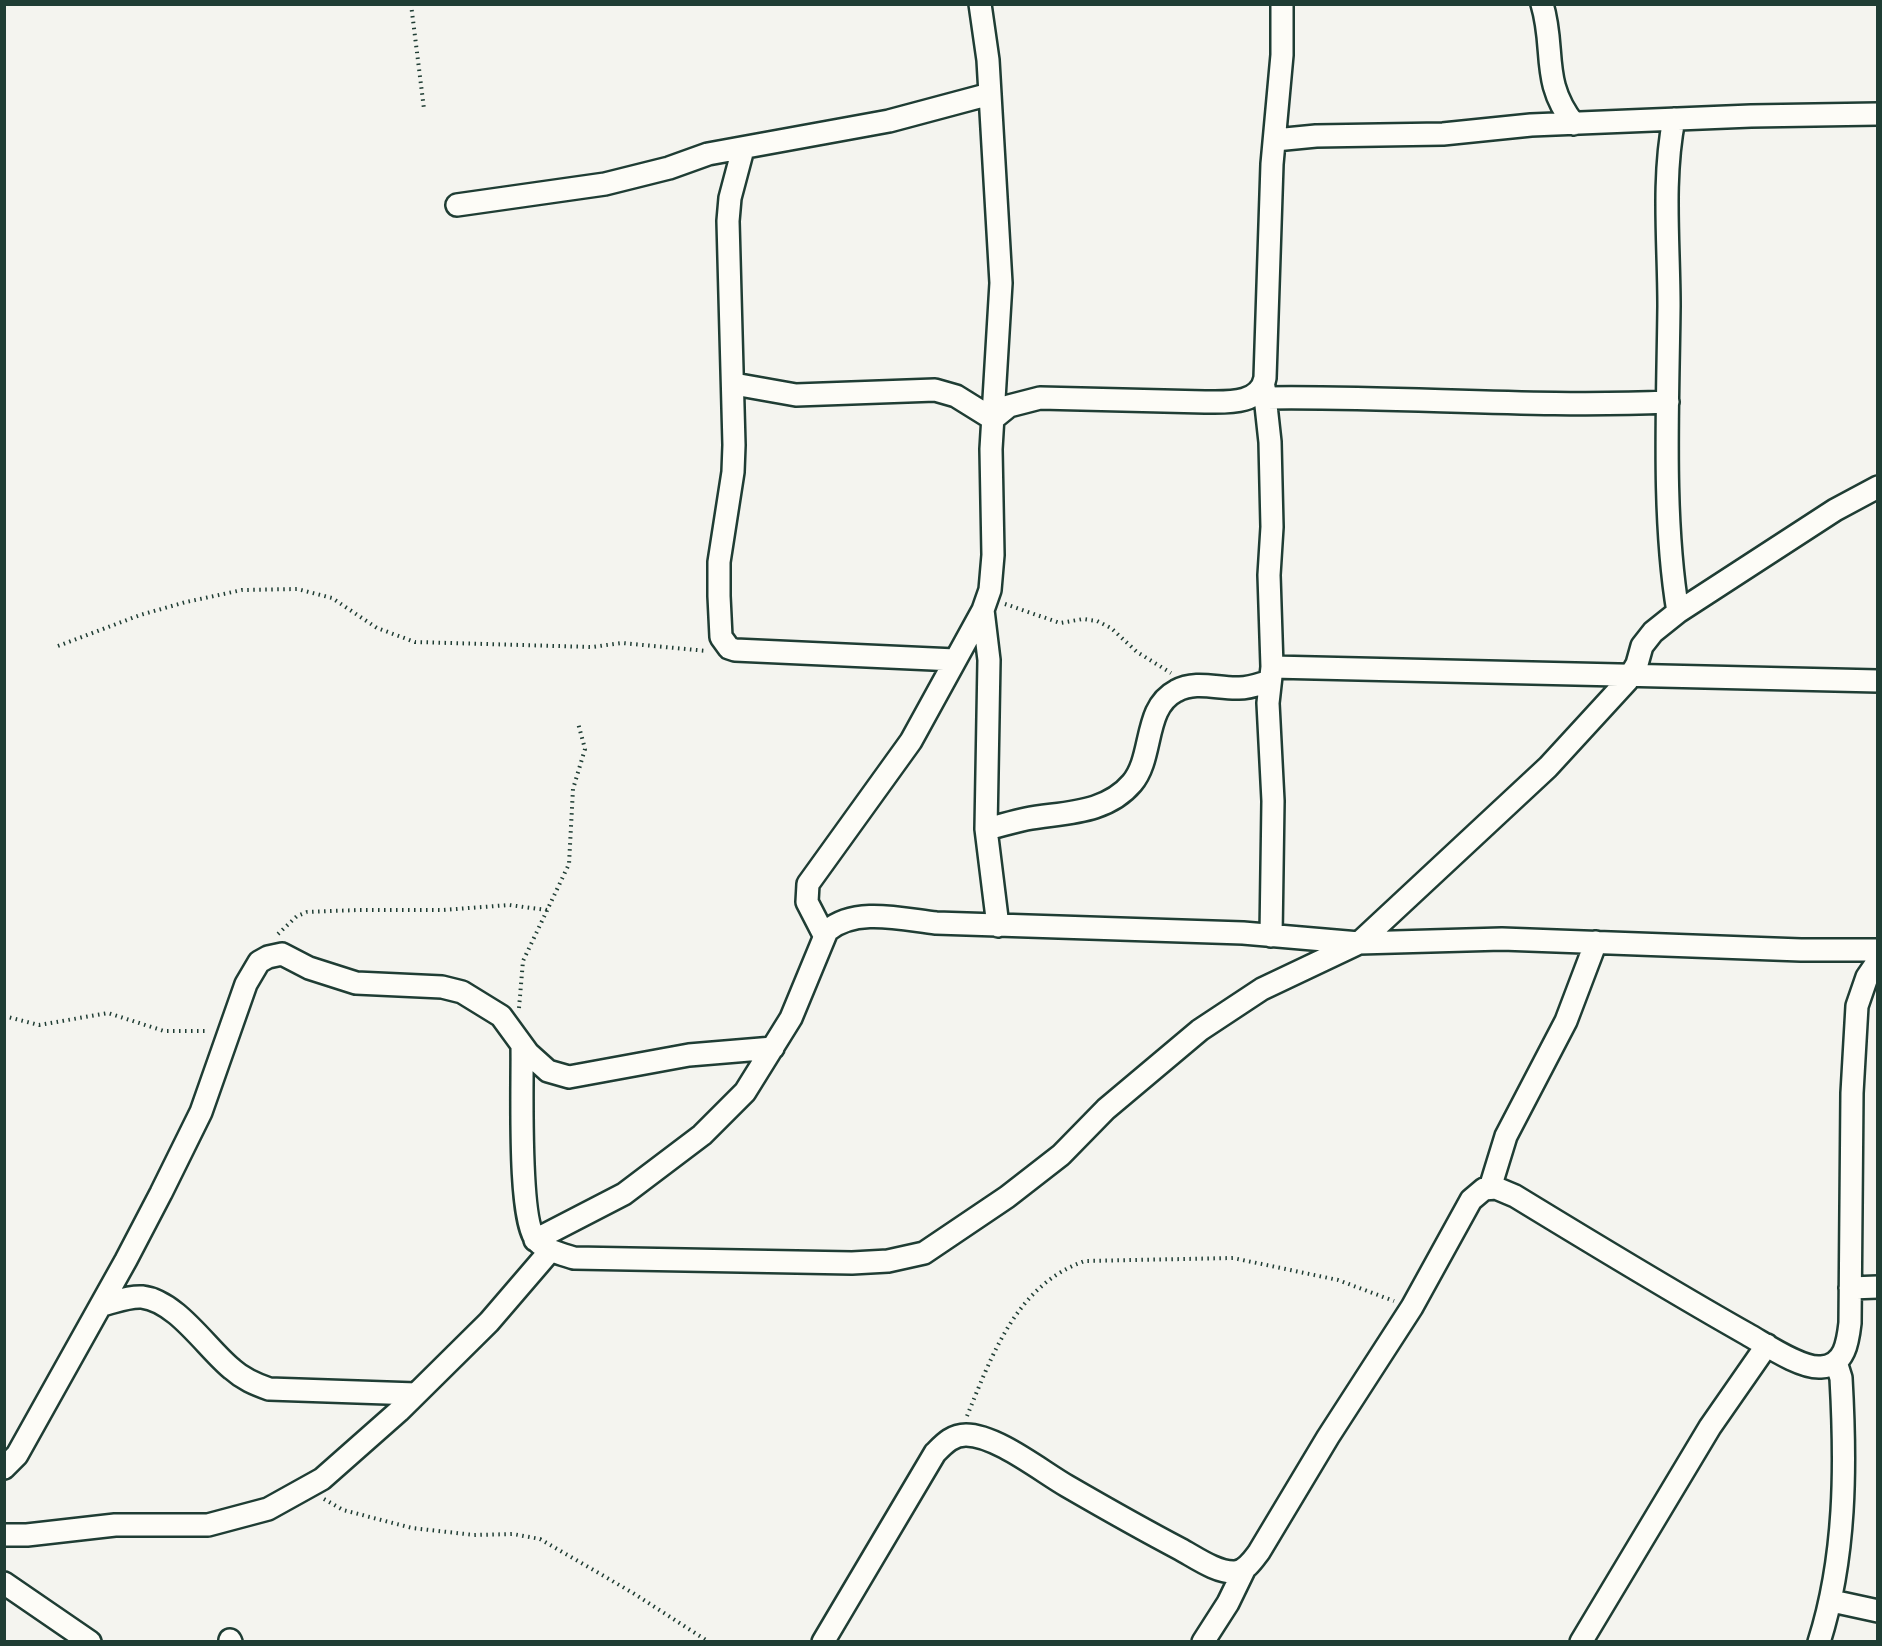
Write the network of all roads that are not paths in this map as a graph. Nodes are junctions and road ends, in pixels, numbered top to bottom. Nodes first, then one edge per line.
1 (980, 4) edge
2 (1282, 4) edge
3 (1542, 4) edge
4 (990, 94) junction
5 (1878, 114) edge
6 (1674, 119) junction
7 (1574, 124) junction
8 (1275, 140) junction
9 (743, 149) junction
10 (457, 205) dead end
11 (734, 384) junction
12 (1265, 393) junction
13 (1668, 402) junction
14 (993, 419) junction
15 (1878, 487) edge
16 (985, 604) junction
17 (1678, 612) junction
18 (955, 660) junction
19 (1271, 674) junction
20 (1632, 674) junction
21 (1878, 681) edge
22 (986, 829) junction
23 (998, 926) junction
24 (824, 935) junction
25 (1271, 936) junction
26 (1596, 942) junction
27 (1359, 944) junction
28 (1878, 950) edge
29 (1878, 961) edge
30 (519, 1041) junction
31 (773, 1048) junction
32 (1490, 1188) junction
33 (543, 1245) junction
34 (1878, 1287) edge
35 (1850, 1288) junction
36 (102, 1305) junction
37 (1767, 1345) junction
38 (1836, 1362) junction
39 (416, 1394) junction
40 (4, 1468) edge
41 (4, 1535) edge
42 (1245, 1568) junction
43 (4, 1583) edge
44 (1832, 1601) junction
45 (1878, 1611) edge
46 (90, 1641) edge
47 (823, 1641) edge
48 (1203, 1641) edge
49 (1581, 1641) edge
50 (1819, 1641) edge

1 - 4 street
2 - 8 street
3 - 7 street
4 - 9 street
4 - 14 street
5 - 6 street
6 - 7 street
6 - 13 street
7 - 8 street
8 - 12 street
9 - 10 street
9 - 11 street
11 - 14 street
11 - 18 street
12 - 13 street
12 - 14 street
12 - 19 street
13 - 17 street
14 - 16 street
15 - 17 street
16 - 18 street
16 - 22 street
17 - 20 street
18 - 24 street
19 - 20 street
19 - 22 street
19 - 25 street
20 - 21 street
20 - 27 street
22 - 23 street
23 - 24 street
23 - 25 street
24 - 31 street
25 - 27 street
26 - 27 street
26 - 28 street
26 - 32 street
27 - 33 street
29 - 35 street
30 - 31 street
30 - 33 street
30 - 36 street
31 - 33 street
32 - 37 street
32 - 42 street
33 - 39 street
34 - 35 street
35 - 38 street
36 - 39 street
36 - 40 street
37 - 38 street
37 - 49 street
38 - 44 street
39 - 41 street
42 - 47 street
42 - 48 street
43 - 46 street
44 - 45 street
44 - 50 street

